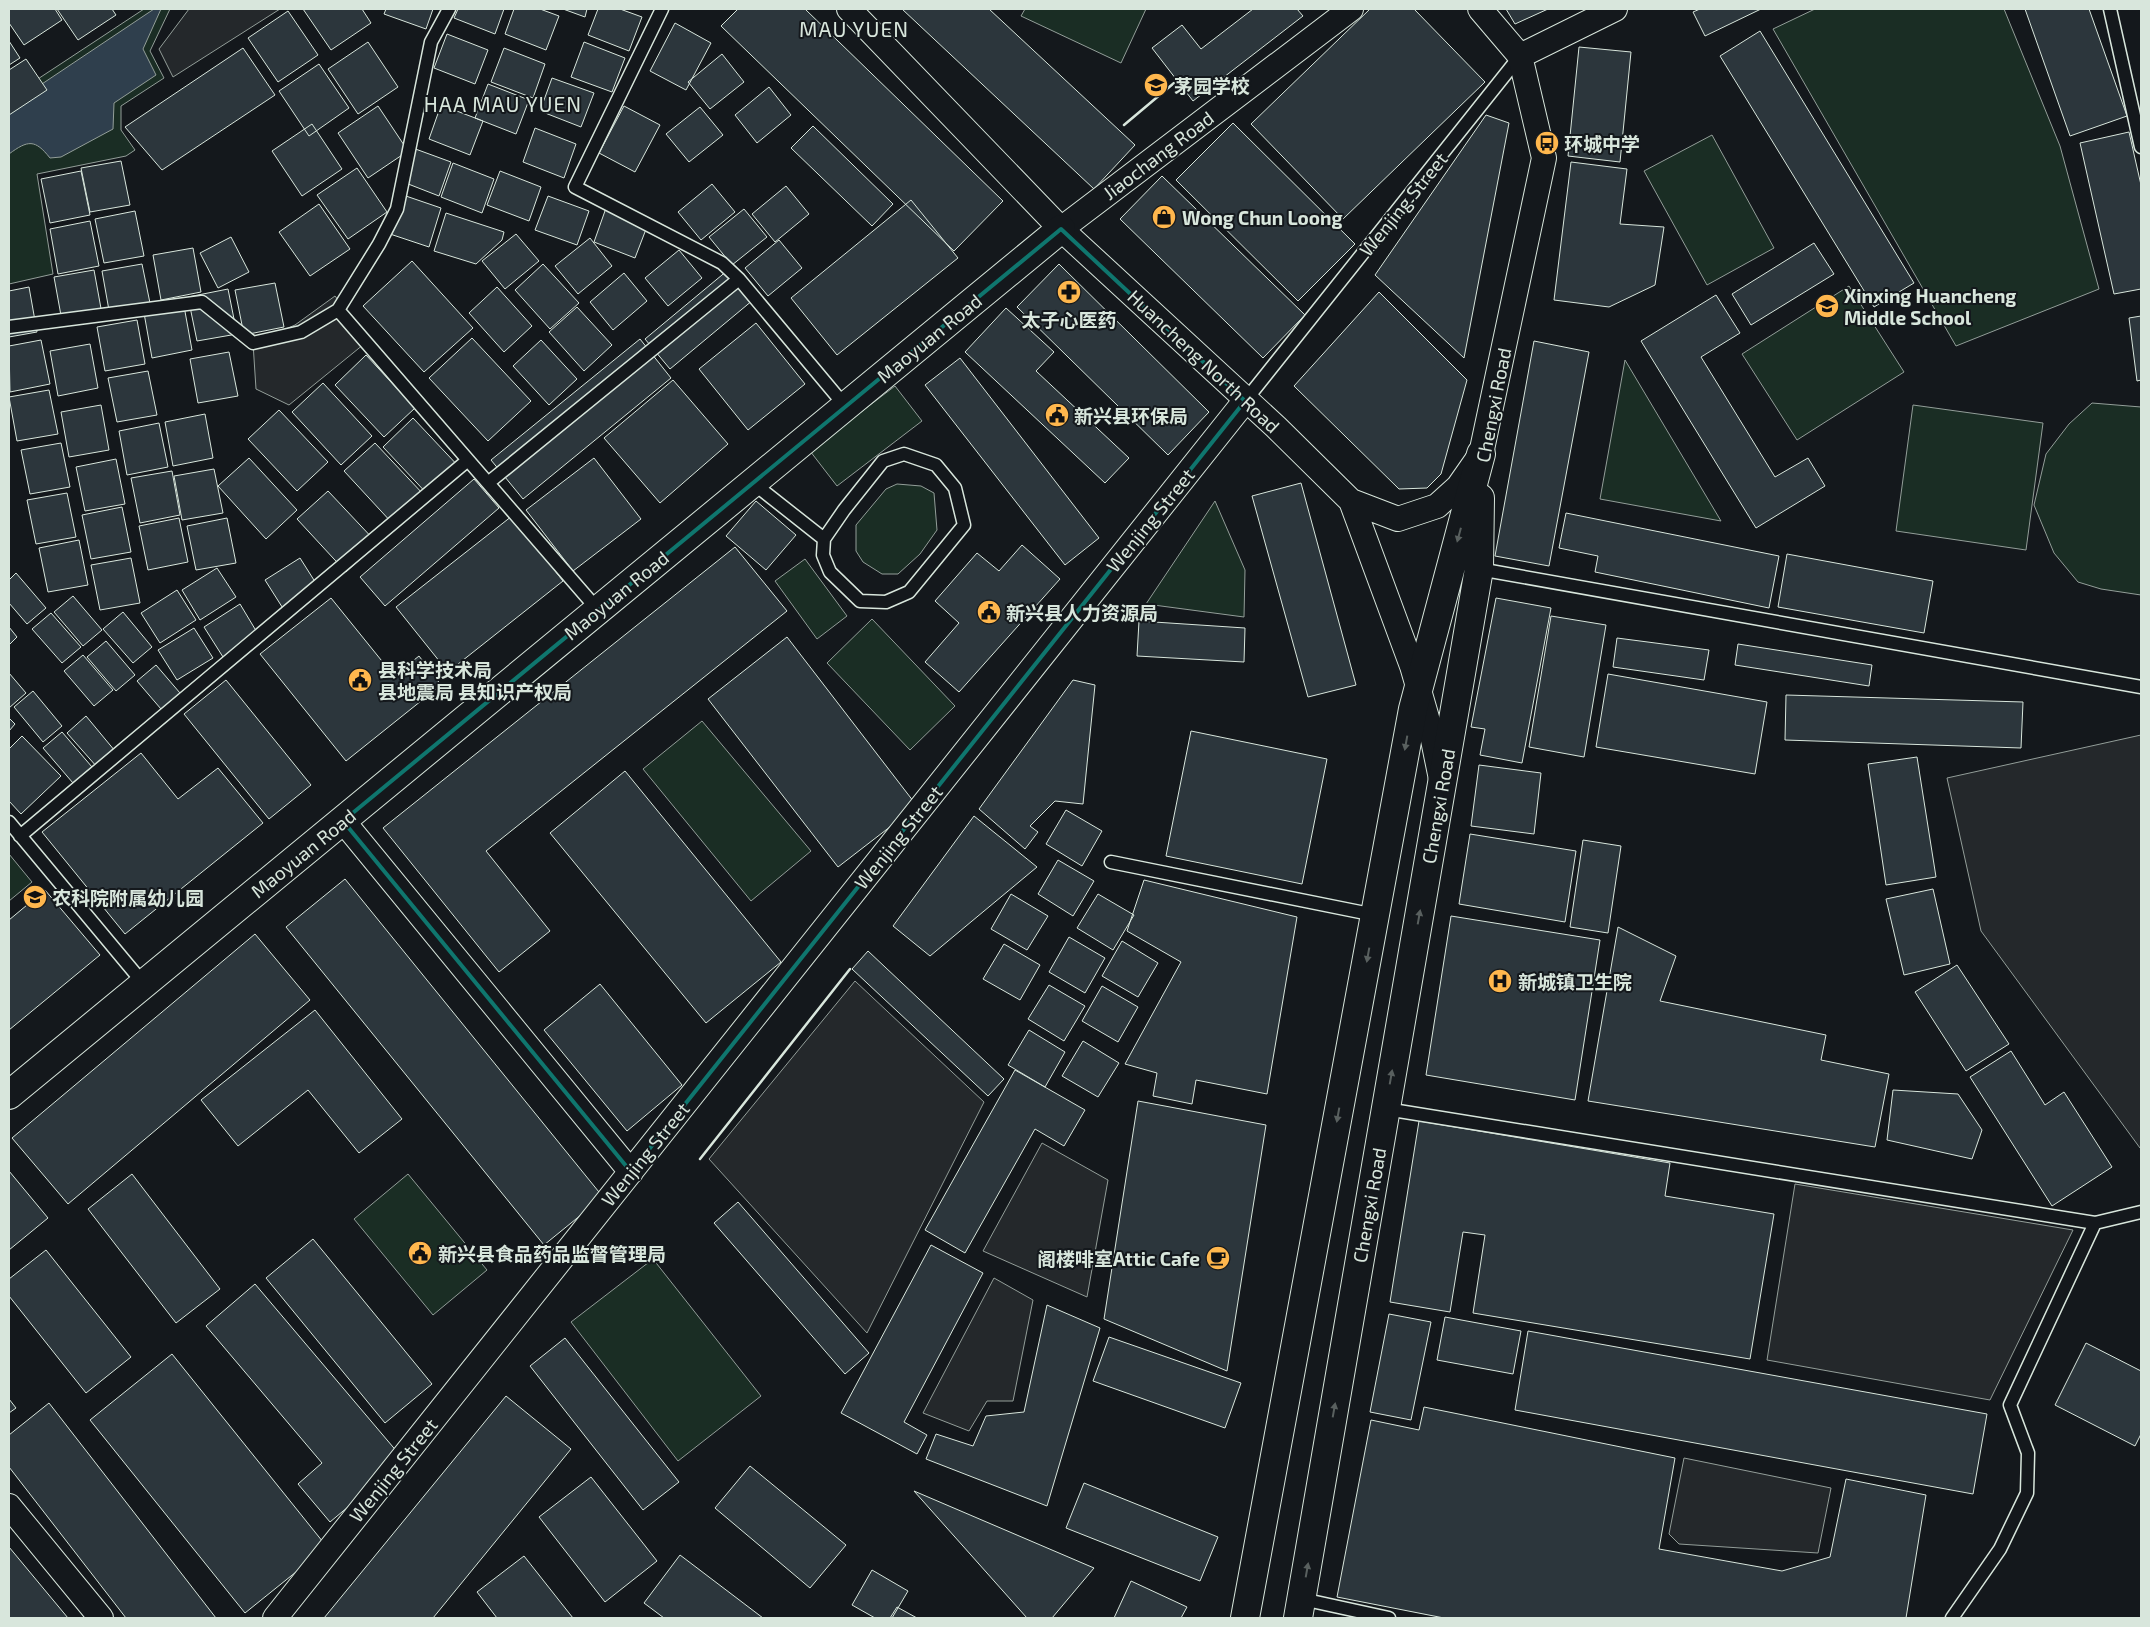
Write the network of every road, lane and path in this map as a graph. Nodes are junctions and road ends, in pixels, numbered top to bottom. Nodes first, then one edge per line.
1 (449, 9) edge
2 (662, 9) edge
3 (849, 9) edge
4 (1351, 9) edge
5 (1480, 9) edge
6 (1615, 9) edge
7 (2110, 9) edge
8 (1520, 56) junction
9 (2141, 147) edge
10 (1061, 229) junction
11 (739, 279) junction
12 (338, 310) junction
13 (9, 327) edge
14 (1246, 400) junction
15 (846, 407) junction
16 (1481, 454) junction
17 (468, 460) junction
18 (488, 483) junction
19 (753, 483) junction
20 (1351, 501) junction
21 (824, 539) junction
22 (1479, 569) junction
23 (598, 610) junction
24 (2141, 687) edge
25 (1441, 784) junction
26 (343, 820) junction
27 (9, 822) edge
28 (20, 836) junction
29 (1111, 862) dead end
30 (1375, 915) junction
31 (144, 984) junction
32 (9, 1095) edge
33 (1386, 1109) junction
34 (631, 1172) junction
35 (2141, 1212) edge
36 (2095, 1223) junction
37 (9, 1506) edge
38 (1300, 1609) edge
39 (101, 1618) edge
40 (275, 1618) edge
41 (1246, 1618) edge
42 (1389, 1618) edge
43 (1952, 1618) edge

1 - 12 lane
2 - 11 lane
3 - 10 street, Huancheng North Road
4 - 10 street, Jiaochang Road
5 - 8 street, Chengxi Road
6 - 8 street
7 - 9 lane
8 - 14 lane, Wenjing Street
8 - 16 street, Chengxi Road
10 - 14 street, Huancheng North Road
10 - 15 main road, Maoyuan Road
11 - 15 lane
11 - 18 lane
12 - 13 lane
12 - 17 lane
14 - 20 street, Huancheng North Road
14 - 34 street, Wenjing Street
15 - 19 main road, Maoyuan Road
16 - 20 street
16 - 22 main road, Chengxi Road
16 -> 30 main road
17 - 18 lane
17 - 28 lane
18 - 23 lane
19 - 21 lane
19 - 23 main road, Maoyuan Road
20 - 25 street, Huancheng North Road
21 - 21 lane
22 - 24 lane
22 - 25 main road, Chengxi Road
23 - 26 main road, Maoyuan Road
33 -> 25 main road, Chengxi Road
26 - 31 main road, Maoyuan Road
26 - 34 street
27 - 28 lane
28 - 31 lane
29 - 30 lane
30 -> 41 main road
31 - 32 main road, Maoyuan Road
33 - 36 lane
38 -> 33 main road, Chengxi Road
34 - 40 street, Wenjing Street
35 - 36 lane
36 - 43 lane
37 - 39 street
38 - 42 lane

